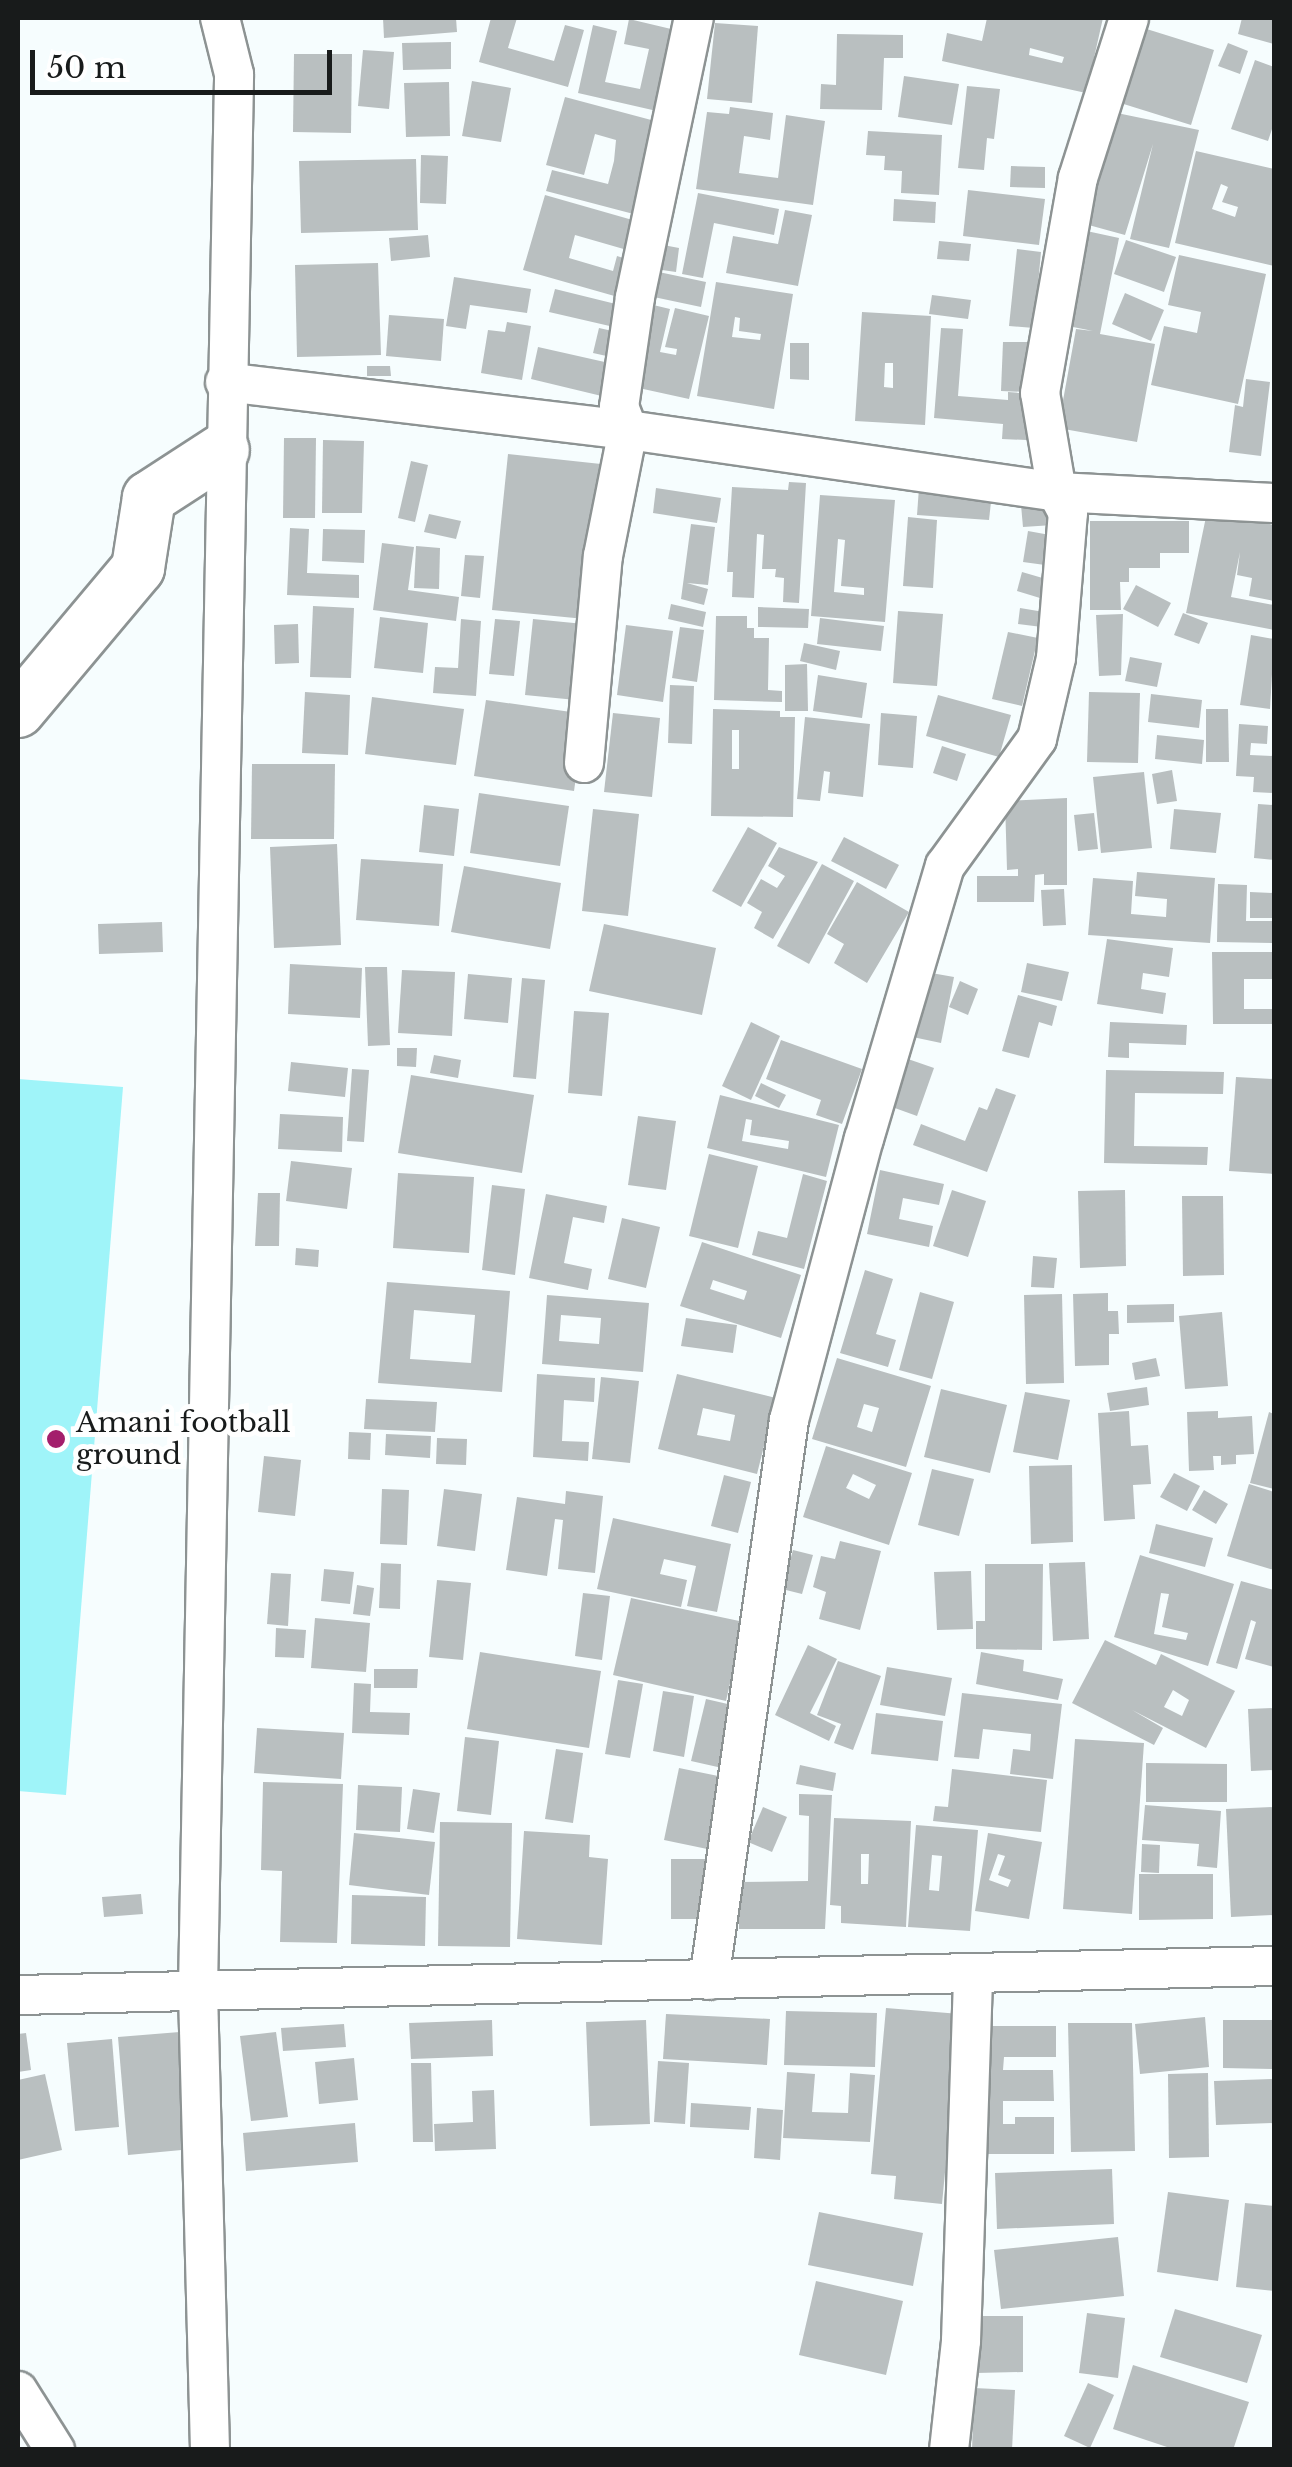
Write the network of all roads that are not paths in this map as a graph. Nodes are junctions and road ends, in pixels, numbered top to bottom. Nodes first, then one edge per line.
1 (220, 18) edge
2 (694, 18) edge
3 (1129, 18) edge
4 (225, 382) junction
5 (628, 430) junction
6 (223, 450) junction
7 (1057, 492) junction
8 (1274, 504) edge
9 (18, 712) edge
10 (584, 763) dead end
11 (1274, 1966) edge
12 (973, 1974) junction
13 (710, 1980) junction
14 (198, 1989) junction
15 (18, 1995) edge
16 (18, 2391) edge
17 (55, 2450) edge
18 (210, 2450) edge
19 (949, 2450) edge

1 - 4 street
2 - 5 street
3 - 7 street
4 - 5 street
4 - 6 street
5 - 7 street
5 - 10 street
6 - 9 street
6 - 14 street
7 - 8 street
7 - 13 street
11 - 12 street
12 - 13 street
12 - 19 street
13 - 14 street
14 - 15 street
14 - 18 street
16 - 17 street

